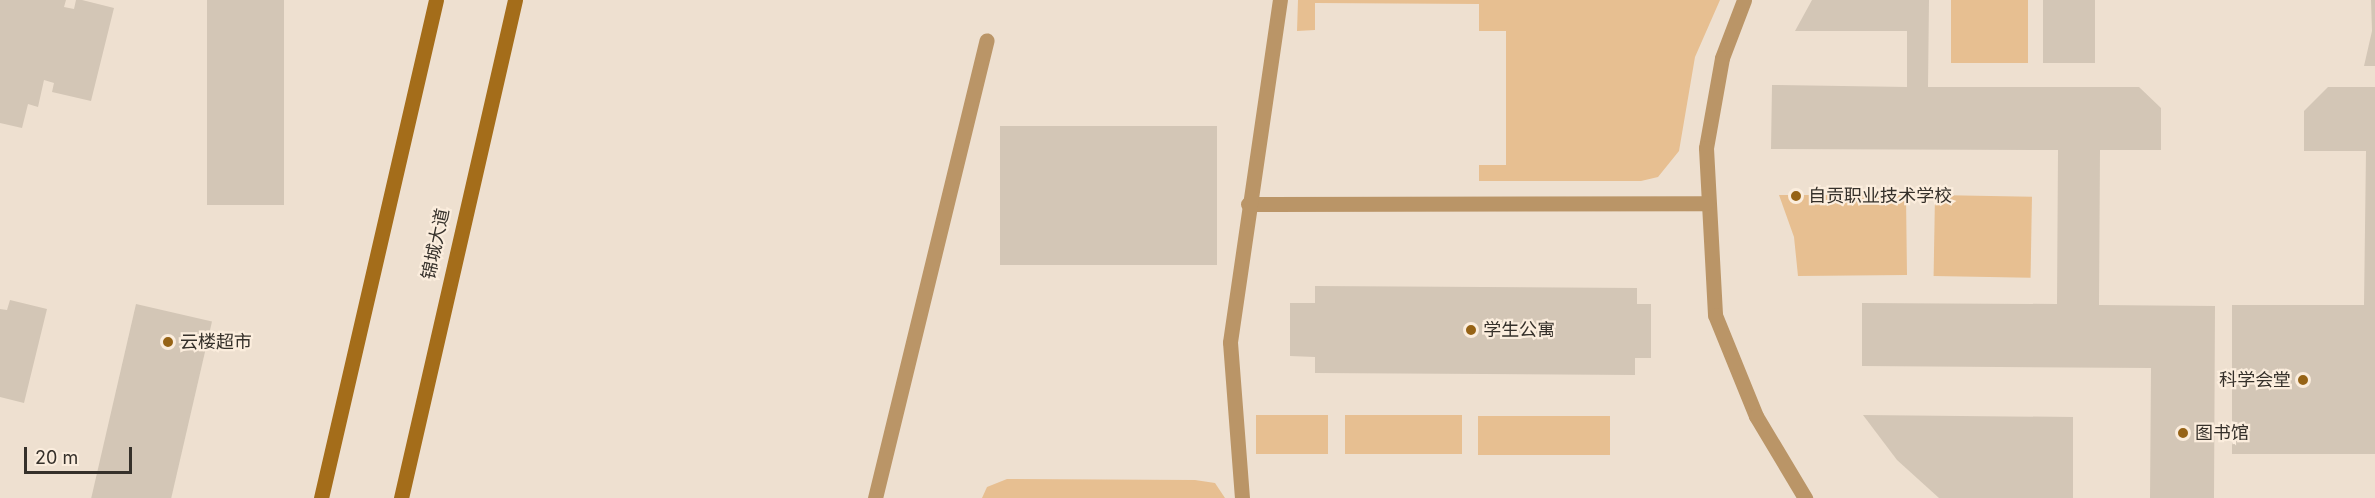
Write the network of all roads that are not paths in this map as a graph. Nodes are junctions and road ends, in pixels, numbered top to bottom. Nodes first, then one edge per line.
1 (436, 0) edge
2 (515, 0) edge
3 (1281, 0) edge
4 (1744, 0) edge
5 (987, 40) dead end
6 (1705, 203) junction
7 (1248, 204) junction
8 (321, 498) edge
9 (401, 498) edge
10 (875, 498) edge
11 (1242, 498) edge
12 (1805, 498) edge

1 - 8 main road
2 - 9 main road, 锦城大道
3 - 7 lane
4 - 6 lane
5 - 10 lane
6 - 7 lane
6 - 12 lane
7 - 11 lane

